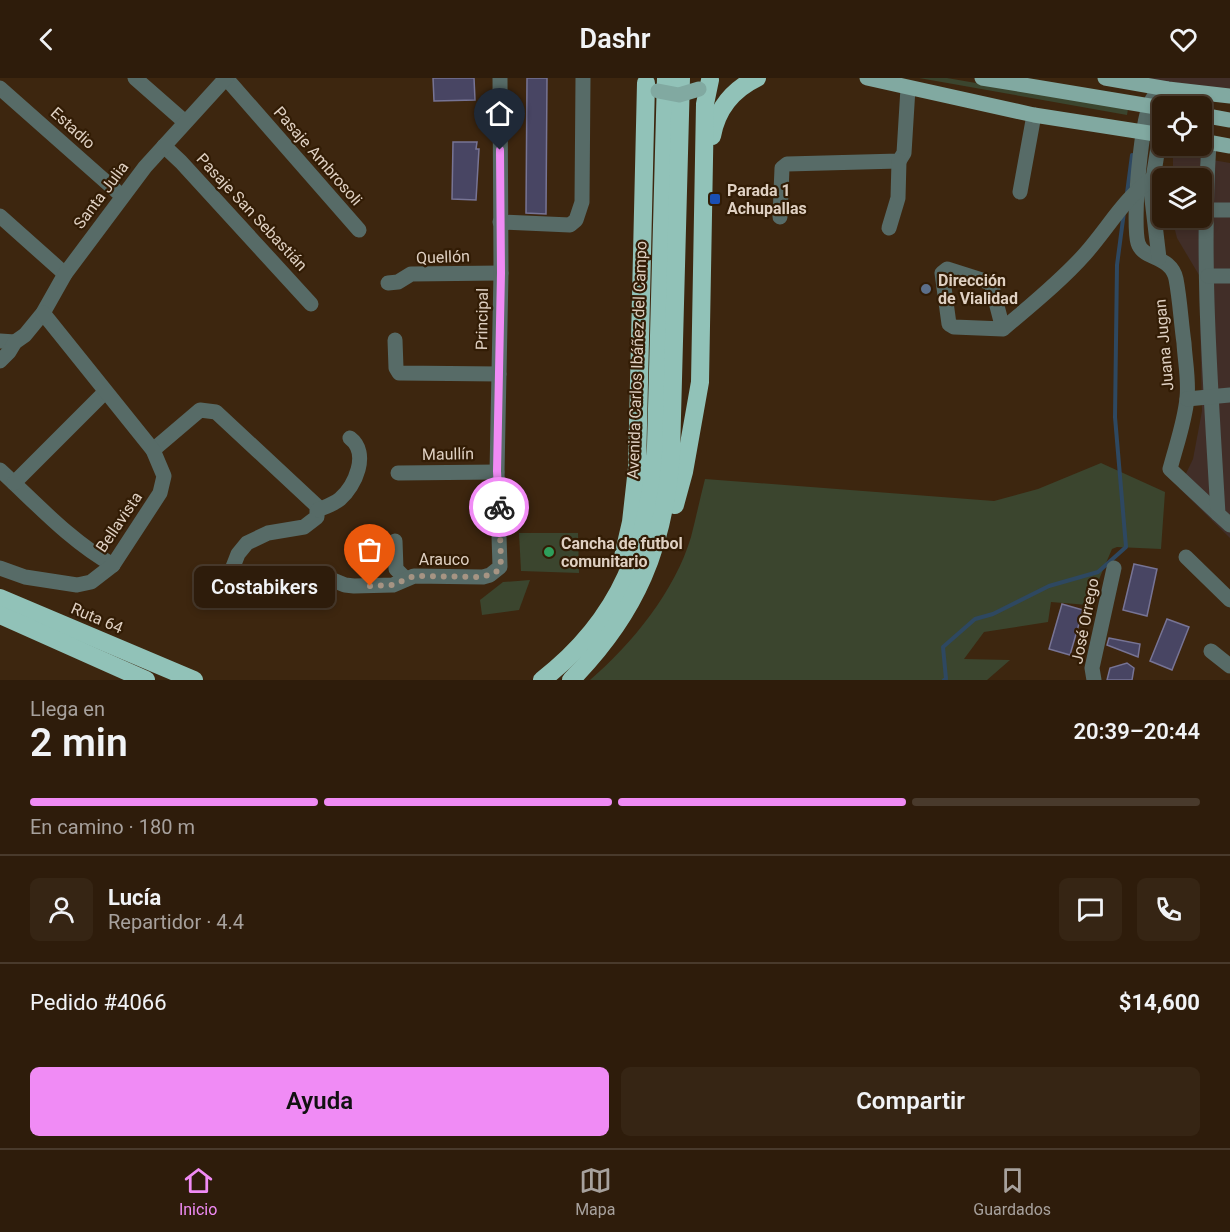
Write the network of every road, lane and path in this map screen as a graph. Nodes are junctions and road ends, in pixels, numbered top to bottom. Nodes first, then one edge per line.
1 (135, 78) edge
2 (226, 78) edge
3 (500, 78) edge
4 (583, 78) edge
5 (681, 78) edge
6 (757, 78) edge
7 (867, 78) edge
8 (982, 78) edge
9 (1105, 78) edge
10 (1134, 81) edge
11 (707, 82) edge
12 (653, 83) edge
13 (0, 87) edge
14 (908, 88) junction
15 (1168, 89) junction
16 (1154, 96) edge
17 (1230, 96) edge
18 (1152, 105) edge
19 (1152, 114) edge
20 (1034, 115) junction
21 (1212, 117) edge
22 (1230, 120) edge
23 (185, 122) junction
24 (1143, 131) junction
25 (1152, 133) edge
26 (1212, 143) edge
27 (164, 146) junction
28 (1230, 146) edge
29 (899, 161) junction
30 (704, 177) junction
31 (1152, 179) edge
32 (1137, 189) junction
33 (1020, 192) dead end
34 (122, 196) junction
35 (1212, 210) edge
36 (1230, 210) edge
37 (0, 216) edge
38 (780, 217) dead end
39 (500, 222) junction
40 (889, 228) dead end
41 (1156, 228) edge
42 (1207, 228) edge
43 (359, 230) dead end
44 (1159, 258) junction
45 (65, 273) junction
46 (501, 273) junction
47 (1208, 276) junction
48 (1230, 276) edge
49 (388, 283) dead end
50 (311, 304) dead end
51 (43, 313) junction
52 (1003, 329) junction
53 (395, 340) dead end
54 (7, 341) edge
55 (0, 361) edge
56 (499, 374) junction
57 (105, 392) junction
58 (1212, 395) junction
59 (1230, 395) edge
60 (1187, 399) junction
61 (350, 438) dead end
62 (153, 450) junction
63 (0, 470) edge
64 (497, 471) junction
65 (398, 473) dead end
66 (14, 483) junction
67 (315, 505) junction
68 (1218, 514) junction
69 (1230, 525) edge
70 (395, 541) dead end
71 (652, 556) junction
72 (1186, 557) dead end
73 (501, 560) joint
74 (113, 565) junction
75 (0, 568) edge
76 (1114, 568) dead end
77 (274, 574) dead end
78 (406, 579) junction
79 (224, 590) dead end
80 (0, 598) edge
81 (1230, 600) edge
82 (0, 615) edge
83 (1211, 651) dead end
84 (1230, 666) edge
85 (186, 677) edge
86 (146, 680) edge
87 (542, 680) edge
88 (571, 680) edge
89 (1094, 680) edge

1 - 23 street
2 - 23 street, Santa Julia
2 - 43 street, Pasaje Ambrosoli
3 - 39 street, Principal
4 - 39 street
5 - 71 highway
6 - 30 highway
7 - 14 main road
8 - 18 main road
9 - 10 main road
10 - 15 main road
11 - 12 main road, bridge
11 - 30 highway
12 - 87 highway
13 - 34 street, Estadio
14 - 20 main road
14 - 29 street
15 - 16 street
15 - 17 main road
19 - 24 street
20 - 24 main road
20 - 33 street
21 - 22 main road
23 - 27 street, Santa Julia
24 - 25 main road
24 - 32 street
26 - 28 main road
27 - 34 street, Santa Julia
27 - 50 street, Pasaje San Sebastián
29 - 38 street
29 - 40 street
30 - 71 highway
31 - 32 street
32 - 44 street, Juana Jugan
32 - 52 street
34 - 45 street, Santa Julia
35 - 36 street
37 - 45 street
39 - 46 street, Principal
41 - 44 street
42 - 47 street
44 - 60 street, Juana Jugan
45 - 51 street, Santa Julia
46 - 49 street, Quellón
46 - 56 street, Principal
47 - 48 street
47 - 58 street
51 - 54 street, Santa Julia
51 - 57 street, Bellavista
52 - 52 street
53 - 56 street
54 - 55 street, Santa Julia
56 - 64 street, Principal
57 - 62 street, Bellavista
57 - 66 street
58 - 59 street
58 - 60 street
58 - 68 street
60 - 68 street, Juana Jugan
61 - 67 street
62 - 67 street
62 - 74 street, Bellavista
63 - 66 street
64 - 65 street, Maullín
64 - 73 street, Principal
66 - 74 street
67 - 79 street
68 - 69 street
70 - 78 street
71 - 88 highway
72 - 81 street
73 - 78 street, Arauco
74 - 75 street, Bellavista
76 - 89 street, José Orrego
77 - 78 street, Arauco
80 - 85 highway, Ruta 64
82 - 86 highway
83 - 84 street

